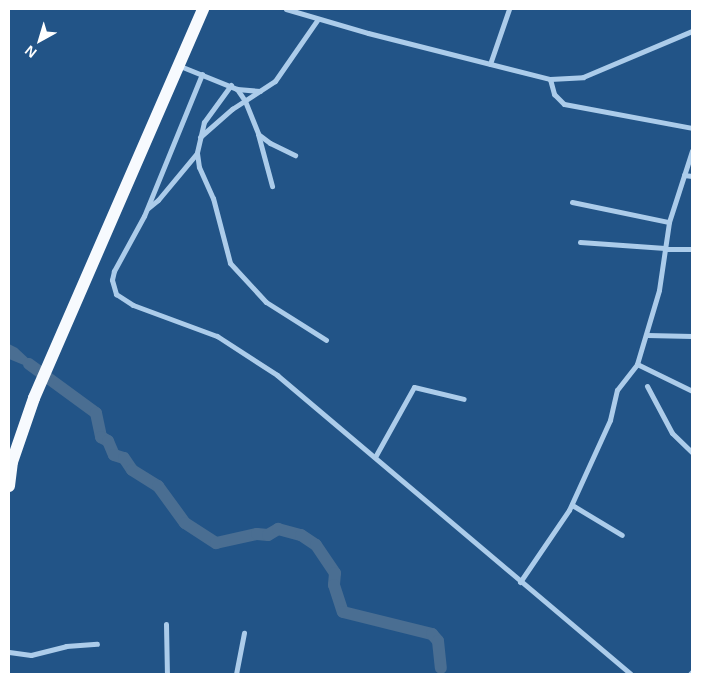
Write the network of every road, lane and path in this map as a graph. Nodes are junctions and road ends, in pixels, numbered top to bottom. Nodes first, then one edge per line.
1 (203, 9) edge
2 (286, 9) edge
3 (509, 9) edge
4 (318, 19) junction
5 (692, 31) edge
6 (490, 64) junction
7 (180, 66) junction
8 (202, 74) junction
9 (550, 79) junction
10 (231, 85) junction
11 (236, 89) junction
12 (260, 91) junction
13 (245, 101) junction
14 (692, 128) edge
15 (258, 134) junction
16 (199, 139) junction
17 (692, 151) edge
18 (197, 153) junction
19 (295, 155) dead end
20 (684, 175) junction
21 (692, 176) edge
22 (272, 186) dead end
23 (572, 202) dead end
24 (147, 208) junction
25 (669, 222) junction
26 (580, 242) dead end
27 (665, 249) junction
28 (692, 249) edge
29 (646, 335) junction
30 (692, 336) edge
31 (326, 340) dead end
32 (637, 364) junction
33 (646, 386) dead end
34 (692, 391) edge
35 (464, 399) dead end
36 (692, 452) edge
37 (375, 457) junction
38 (9, 486) edge
39 (572, 505) junction
40 (622, 535) dead end
41 (520, 582) junction
42 (166, 624) dead end
43 (244, 633) dead end
44 (97, 644) dead end
45 (9, 652) edge
46 (167, 674) edge
47 (236, 674) edge
48 (631, 674) edge

1 - 7 highway
2 - 4 street
3 - 6 street
4 - 6 street
4 - 12 street
5 - 9 street
6 - 9 street
7 - 8 street
7 - 38 highway
8 - 10 street
8 - 24 street
9 - 14 street
10 - 11 street
10 - 16 street
11 - 12 street
11 - 13 street
12 - 13 street
13 - 15 street
13 - 16 street
15 - 19 street
15 - 22 street
16 - 18 street
17 - 20 street
18 - 24 street
18 - 31 street
20 - 21 street
20 - 25 street
23 - 25 street
24 - 37 street
25 - 27 street
26 - 27 street
27 - 28 street
27 - 29 street
29 - 30 street
29 - 32 street
32 - 34 street
32 - 39 street
33 - 36 street
35 - 37 street
37 - 41 street
39 - 40 street
39 - 41 street
41 - 48 street
42 - 46 street
43 - 47 street
44 - 45 street

